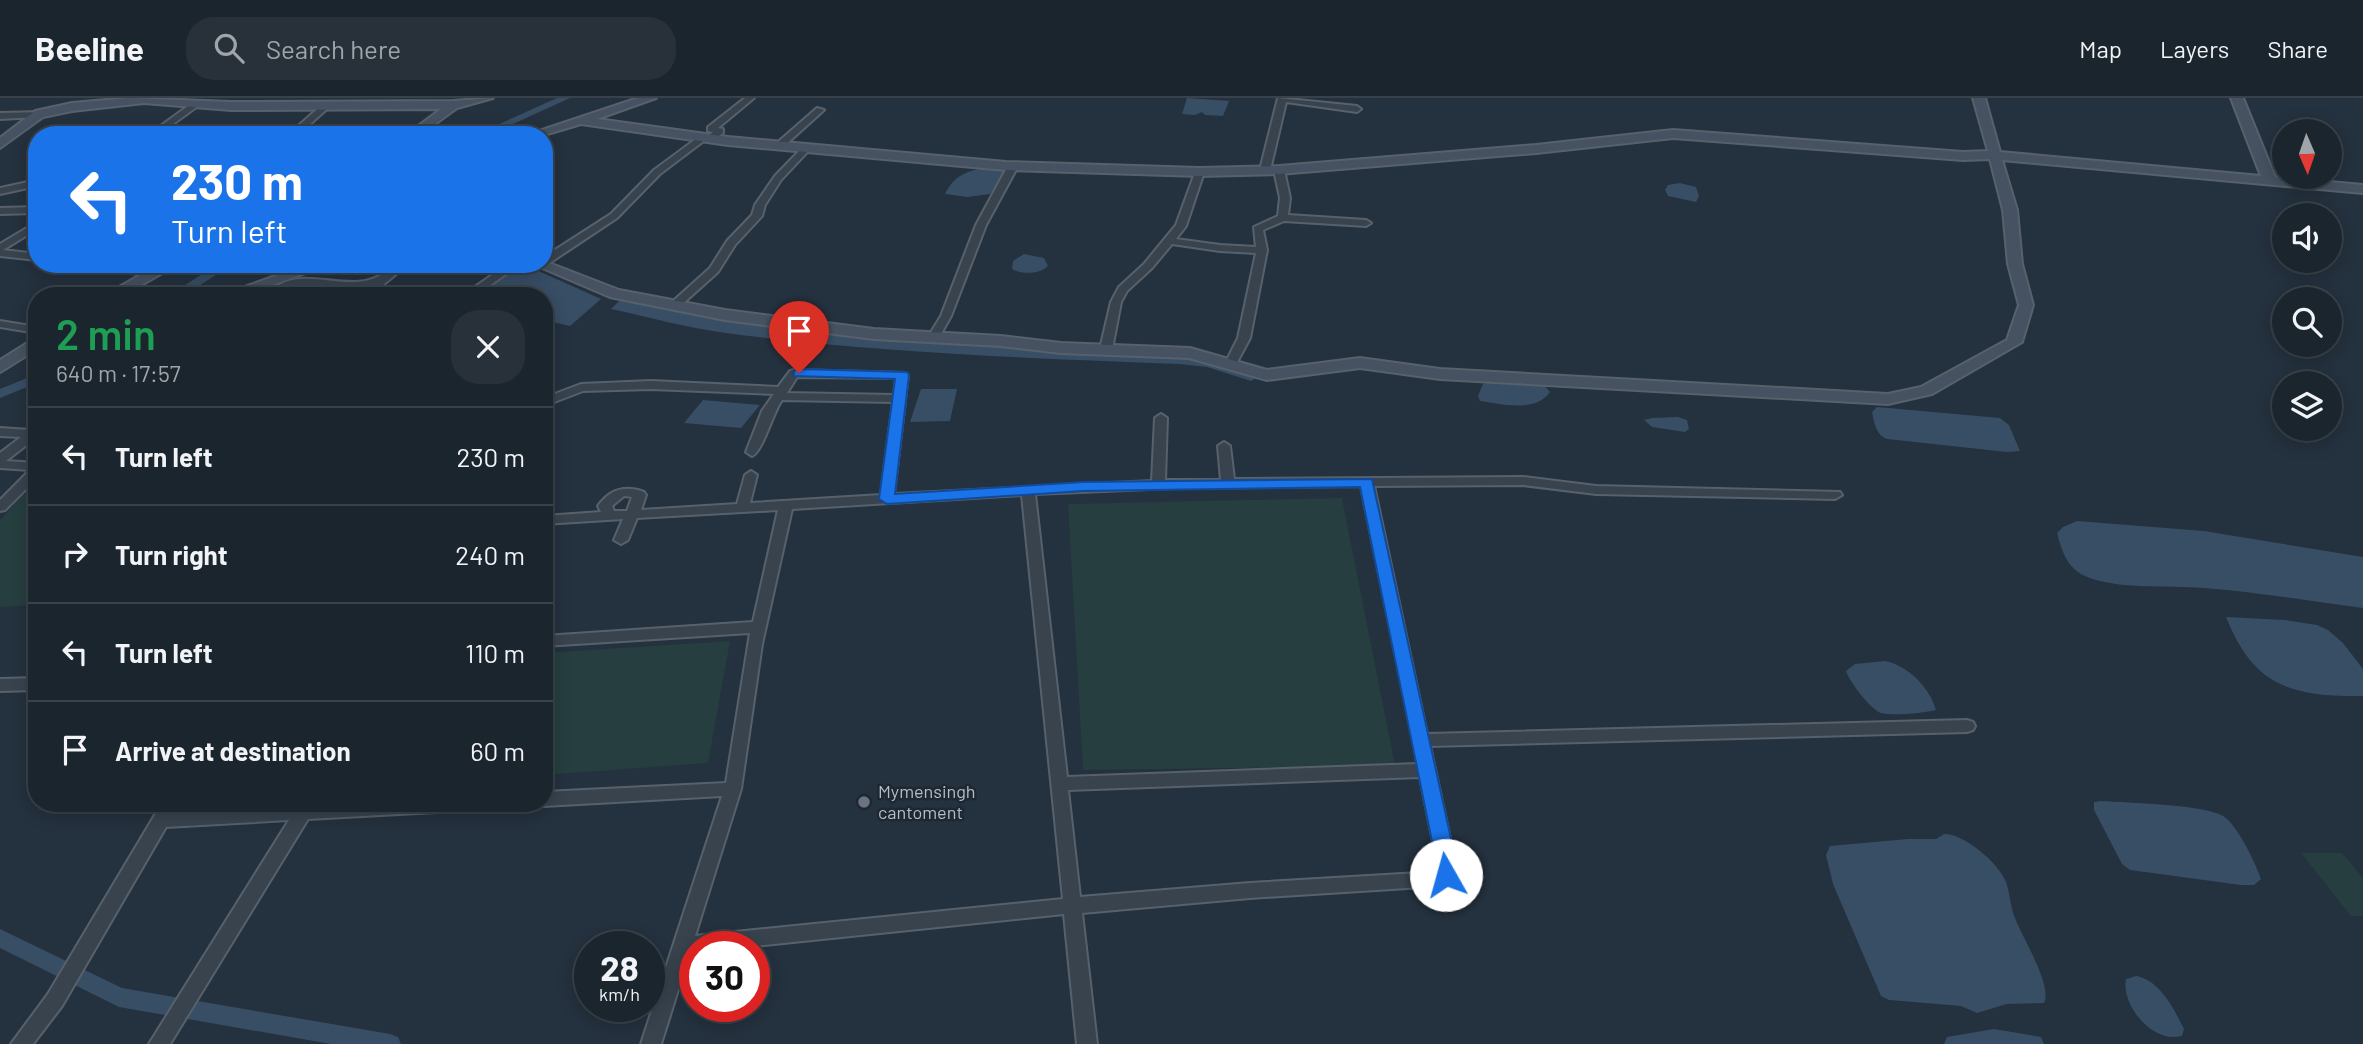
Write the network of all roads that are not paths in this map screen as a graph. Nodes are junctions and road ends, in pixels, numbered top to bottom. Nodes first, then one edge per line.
1 (289, 98) edge
2 (488, 98) edge
3 (650, 98) edge
4 (750, 98) edge
5 (1979, 98) edge
6 (2238, 98) edge
7 (115, 101) edge
8 (198, 103) junction
9 (453, 105) junction
10 (279, 107) junction
11 (325, 107) junction
12 (1357, 109) dead end
13 (820, 110) dead end
14 (39, 114) junction
15 (0, 116) edge
16 (581, 120) junction
17 (165, 126) edge
18 (303, 126) edge
19 (424, 126) edge
20 (553, 129) edge
21 (706, 139) junction
22 (0, 144) edge
23 (780, 145) junction
24 (807, 148) junction
25 (1994, 155) junction
26 (1013, 166) junction
27 (1272, 170) junction
28 (1199, 172) junction
29 (2269, 179) junction
30 (28, 185) edge
31 (2363, 189) edge
32 (0, 191) edge
33 (0, 211) edge
34 (28, 211) edge
35 (1283, 218) junction
36 (1366, 223) dead end
37 (28, 231) edge
38 (1169, 241) junction
39 (0, 250) edge
40 (1262, 250) junction
41 (28, 255) edge
42 (553, 257) edge
43 (553, 269) edge
44 (150, 273) edge
45 (296, 273) edge
46 (392, 273) edge
47 (502, 273) edge
48 (358, 286) joint
49 (126, 287) edge
50 (254, 287) edge
51 (281, 287) edge
52 (480, 287) edge
53 (675, 305) junction
54 (0, 324) edge
55 (28, 329) edge
56 (934, 337) junction
57 (28, 348) edge
58 (1106, 349) junction
59 (1231, 364) junction
60 (0, 367) edge
61 (780, 393) junction
62 (899, 398) junction
63 (553, 399) edge
64 (1161, 418) dead end
65 (0, 432) edge
66 (28, 433) edge
67 (28, 438) edge
68 (1224, 446) dead end
69 (752, 452) dead end
70 (0, 458) edge
71 (0, 464) edge
72 (28, 468) edge
73 (751, 475) dead end
74 (28, 478) edge
75 (1367, 482) junction
76 (1228, 483) junction
77 (1158, 484) junction
78 (1028, 490) junction
79 (1835, 495) dead end
80 (887, 499) junction
81 (786, 505) junction
82 (0, 507) edge
83 (742, 508) junction
84 (630, 514) junction
85 (609, 516) junction
86 (553, 519) edge
87 (621, 540) dead end
88 (759, 626) junction
89 (553, 640) edge
90 (28, 684) edge
91 (0, 685) edge
92 (1967, 726) dead end
93 (1421, 740) junction
94 (1427, 770) junction
95 (1060, 784) junction
96 (733, 789) junction
97 (553, 799) edge
98 (166, 812) edge
99 (303, 812) joint
100 (162, 820) junction
101 (1073, 905) junction
102 (687, 931) edge
103 (770, 936) edge
104 (679, 957) edge
105 (21, 1044) edge
106 (159, 1044) edge
107 (651, 1044) edge
108 (1087, 1044) edge

1 - 10 street
2 - 9 street
3 - 16 street
4 - 21 street
5 - 25 street
6 - 29 street
7 - 8 street
7 - 14 street
8 - 10 street
8 - 17 street
9 - 11 street
9 - 19 street
10 - 11 street
11 - 18 street
12 - 27 street
13 - 23 street
14 - 15 street
14 - 22 street
16 - 20 street
16 - 21 street
21 - 23 street
21 - 42 street
23 - 24 street
24 - 26 street
24 - 53 street
25 - 27 street
25 - 29 street
25 - 59 street
26 - 28 street
26 - 56 street
27 - 28 street
27 - 35 street
28 - 38 street
29 - 31 street
30 - 32 street
33 - 34 street
35 - 36 street
35 - 40 street
37 - 39 street
38 - 40 street
38 - 58 street
39 - 41 street
40 - 59 street
43 - 53 street
44 - 49 street
45 - 50 street
46 - 48 street
47 - 52 street
48 - 51 street
53 - 56 street
54 - 55 street
56 - 58 street
57 - 60 street
58 - 59 street
61 - 62 street
61 - 62 street
61 - 63 street
61 - 69 street
62 - 80 street
64 - 77 street
65 - 66 street
67 - 70 street
68 - 76 street
71 - 72 street
73 - 83 street
74 - 82 street
75 - 76 street
75 - 79 street
75 - 93 street
76 - 77 street
77 - 78 street
78 - 80 street
78 - 95 street
80 - 81 street
81 - 83 street
81 - 88 street
83 - 84 street
84 - 85 street
84 - 85 street
84 - 87 street
85 - 86 street
88 - 89 street
88 - 96 street
90 - 91 street
92 - 93 street
93 - 94 street
94 - 95 street
94 - 101 street
95 - 101 street
96 - 97 street
96 - 102 street
98 - 100 street
99 - 100 street
99 - 106 street
100 - 105 street
101 - 103 street
101 - 108 street
104 - 107 street

